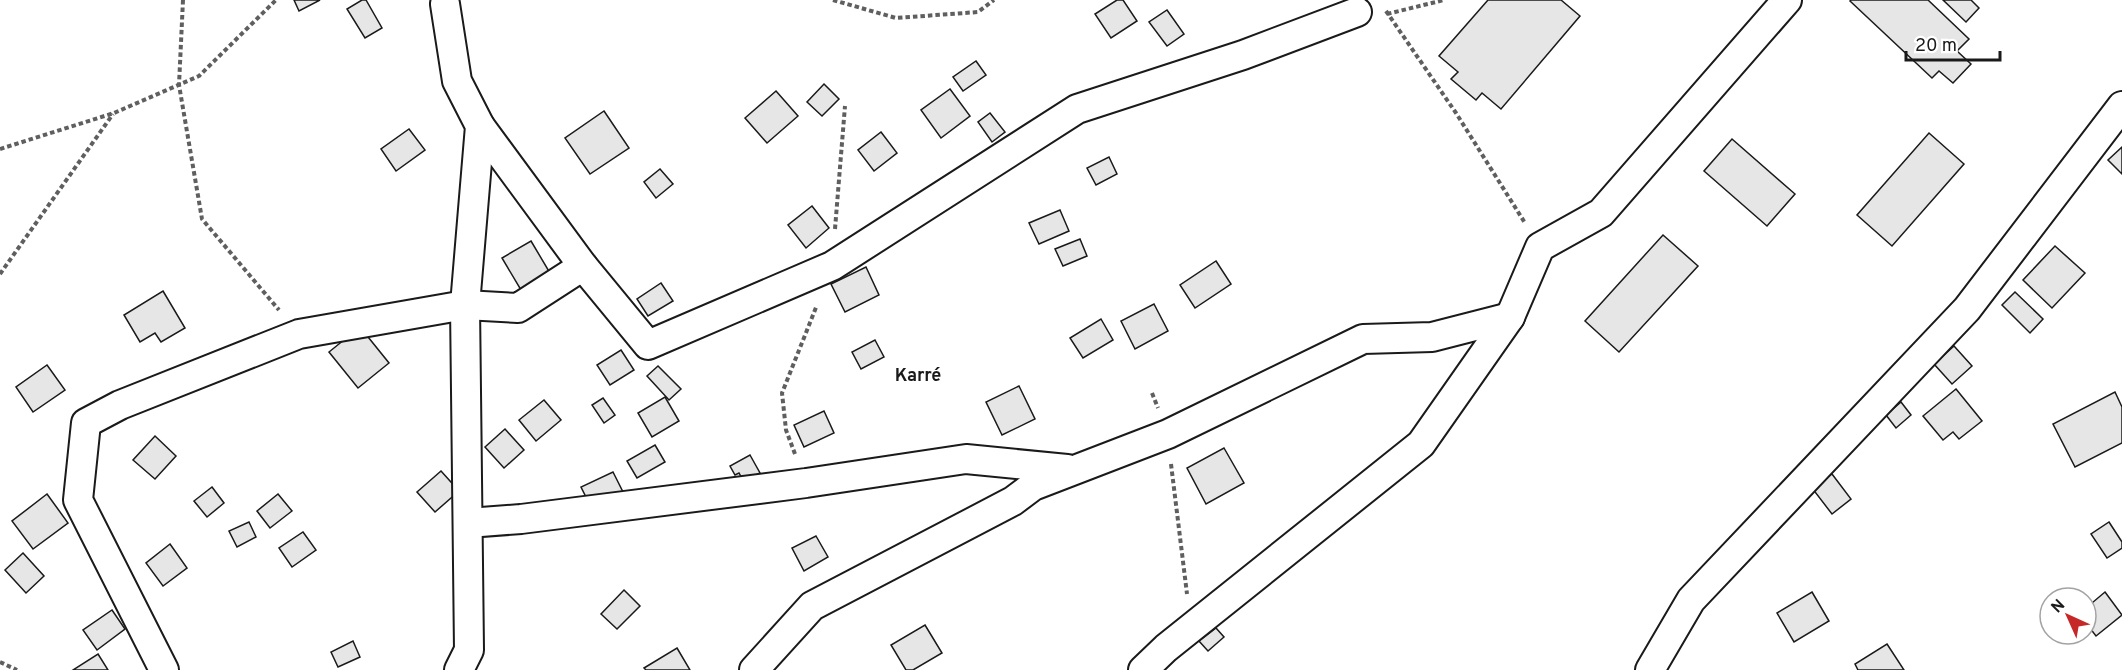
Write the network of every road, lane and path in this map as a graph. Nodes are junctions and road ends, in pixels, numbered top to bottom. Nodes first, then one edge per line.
1 (183, 0) edge
2 (276, 0) edge
3 (833, 0) edge
4 (994, 0) edge
5 (1787, 0) edge
6 (445, 4) dead end
7 (1370, 9) joint
8 (179, 85) junction
9 (2122, 106) edge
10 (114, 113) junction
11 (480, 126) junction
12 (0, 149) edge
13 (1540, 247) junction
14 (583, 266) junction
15 (0, 274) edge
16 (465, 305) junction
17 (1510, 317) junction
18 (299, 334) junction
19 (1152, 393) dead end
20 (1168, 434) junction
21 (1070, 470) junction
22 (468, 524) junction
23 (1188, 599) dead end
24 (0, 662) edge
25 (17, 670) edge
26 (164, 670) edge
27 (459, 670) edge
28 (754, 670) edge
29 (1143, 670) edge
30 (1650, 670) edge

1 - 8 path
2 - 8 path
3 - 4 path
5 - 13 street
6 - 11 street
7 - 13 path
7 - 14 street
8 - 10 path
8 - 18 path
9 - 30 street
10 - 12 path
10 - 15 path
11 - 14 street
11 - 16 street
13 - 17 street
14 - 16 street
16 - 18 street
16 - 22 street
17 - 20 street
17 - 29 street
18 - 26 street
19 - 20 path
20 - 21 street
20 - 23 path
21 - 22 street
21 - 28 street
22 - 27 street
24 - 25 path

